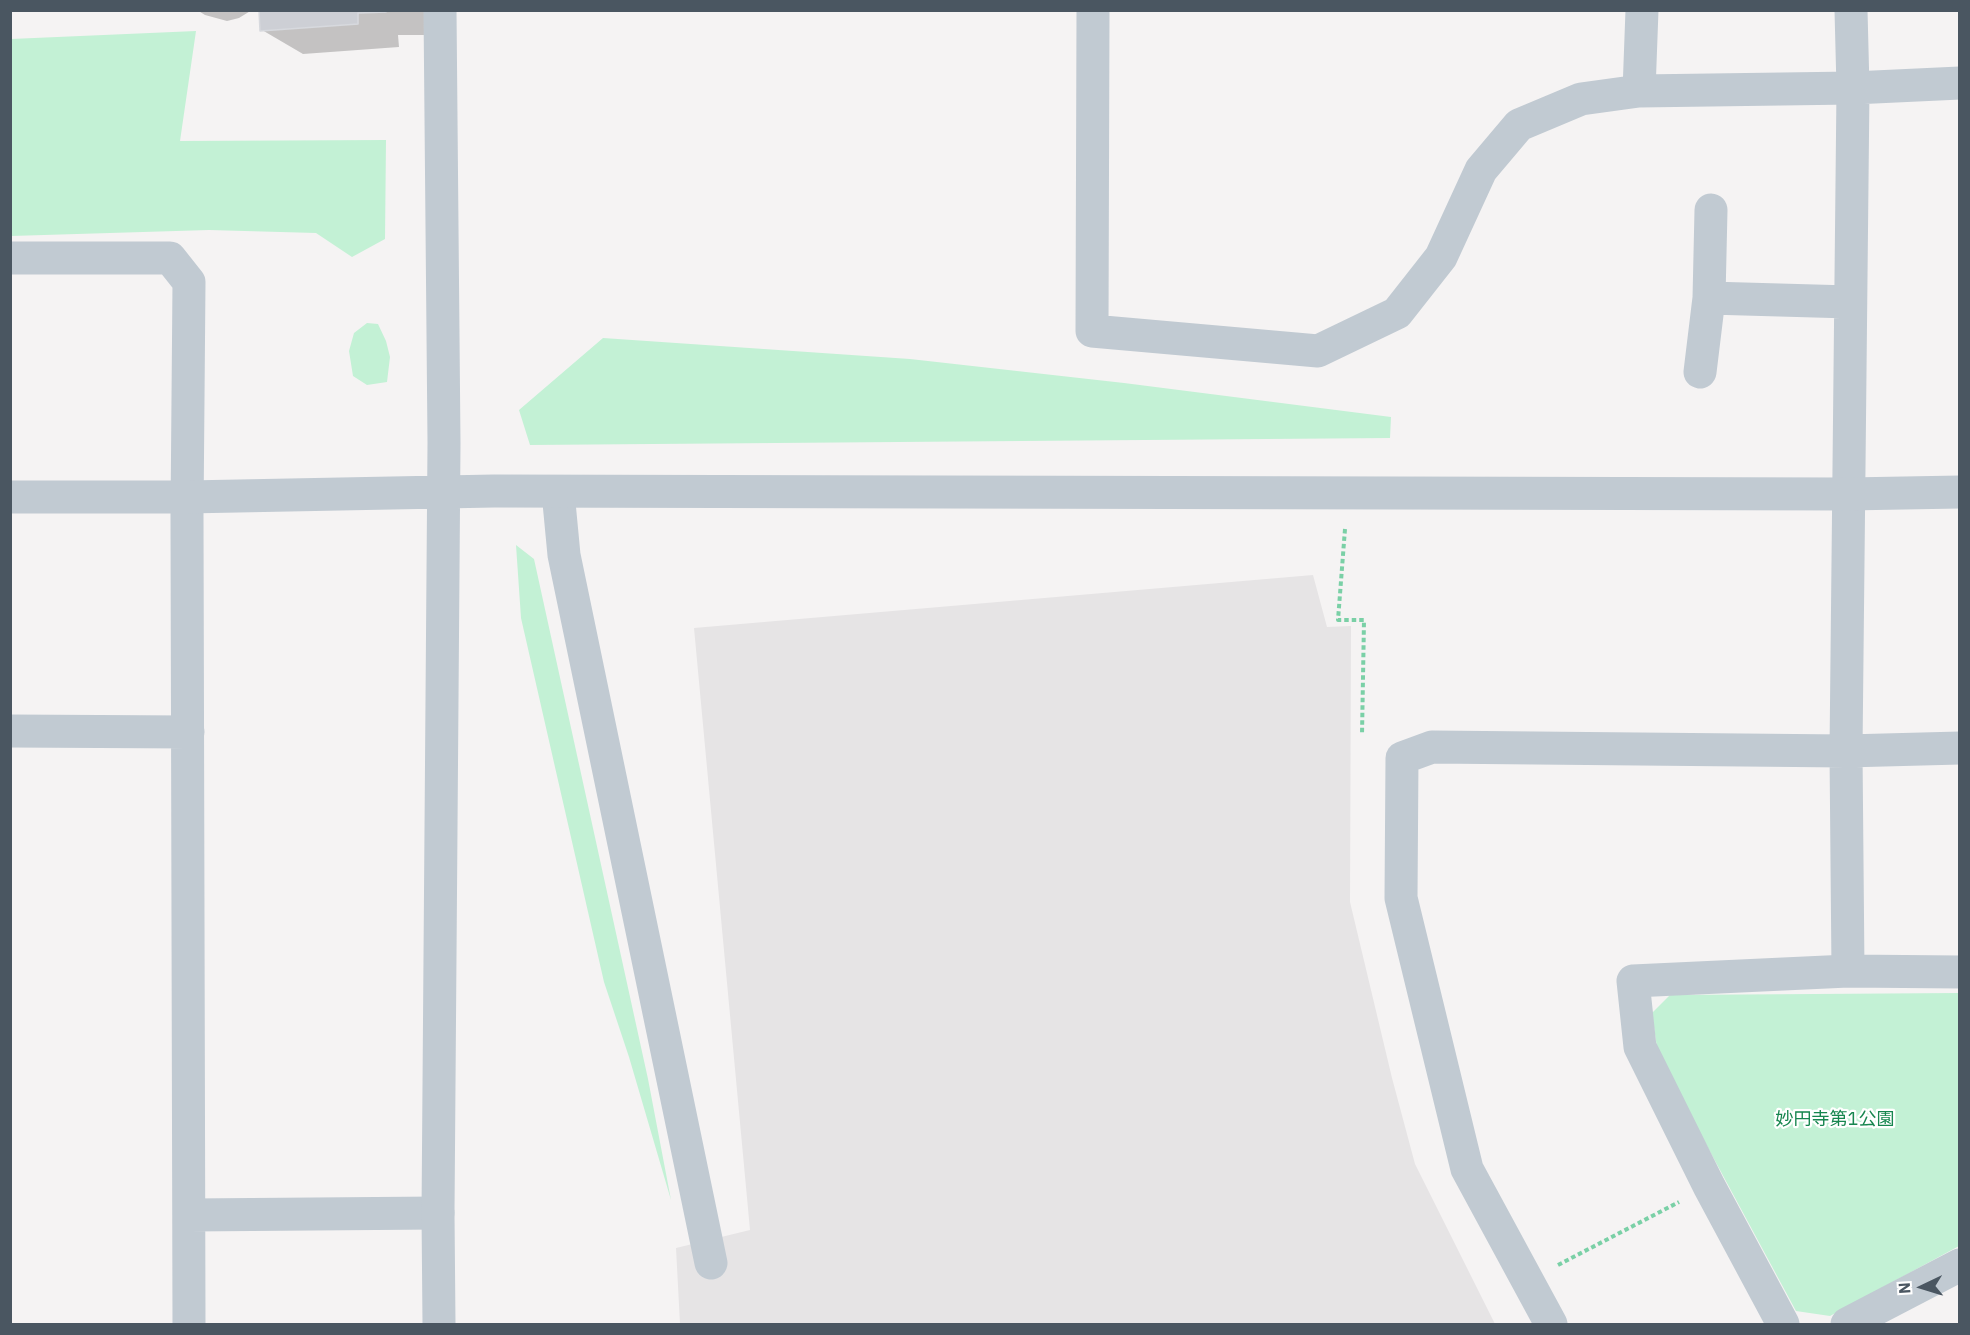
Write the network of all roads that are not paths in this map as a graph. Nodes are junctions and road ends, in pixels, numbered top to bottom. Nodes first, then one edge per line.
1 (440, 10) edge
2 (1093, 10) edge
3 (1642, 10) edge
4 (1851, 10) edge
5 (1959, 83) edge
6 (1853, 88) junction
7 (1639, 91) junction
8 (1711, 210) dead end
9 (10, 258) edge
10 (1709, 298) junction
11 (1850, 302) junction
12 (1700, 372) dead end
13 (444, 492) junction
14 (558, 492) junction
15 (1959, 492) edge
16 (1848, 494) junction
17 (10, 497) edge
18 (187, 497) junction
19 (10, 731) edge
20 (188, 732) junction
21 (1959, 748) edge
22 (1846, 751) junction
23 (1848, 971) junction
24 (1959, 972) edge
25 (438, 1213) junction
26 (190, 1215) junction
27 (711, 1263) dead end
28 (1959, 1265) edge
29 (189, 1324) edge
30 (439, 1324) edge
31 (1551, 1324) edge
32 (1783, 1324) edge
33 (1847, 1324) edge

1 - 13 street
2 - 7 street
3 - 7 street
4 - 6 street
5 - 6 street
6 - 7 street
6 - 11 street
8 - 10 street
9 - 18 street
10 - 11 street
10 - 12 street
11 - 16 street
13 - 14 street
13 - 18 street
13 - 25 street
14 - 16 street
14 - 27 street
15 - 16 street
16 - 22 street
17 - 18 street
18 - 20 street
19 - 20 street
20 - 26 street
21 - 22 street
22 - 23 street
22 - 31 street
23 - 24 street
23 - 32 street
25 - 26 street
25 - 30 street
26 - 29 street
28 - 33 street

